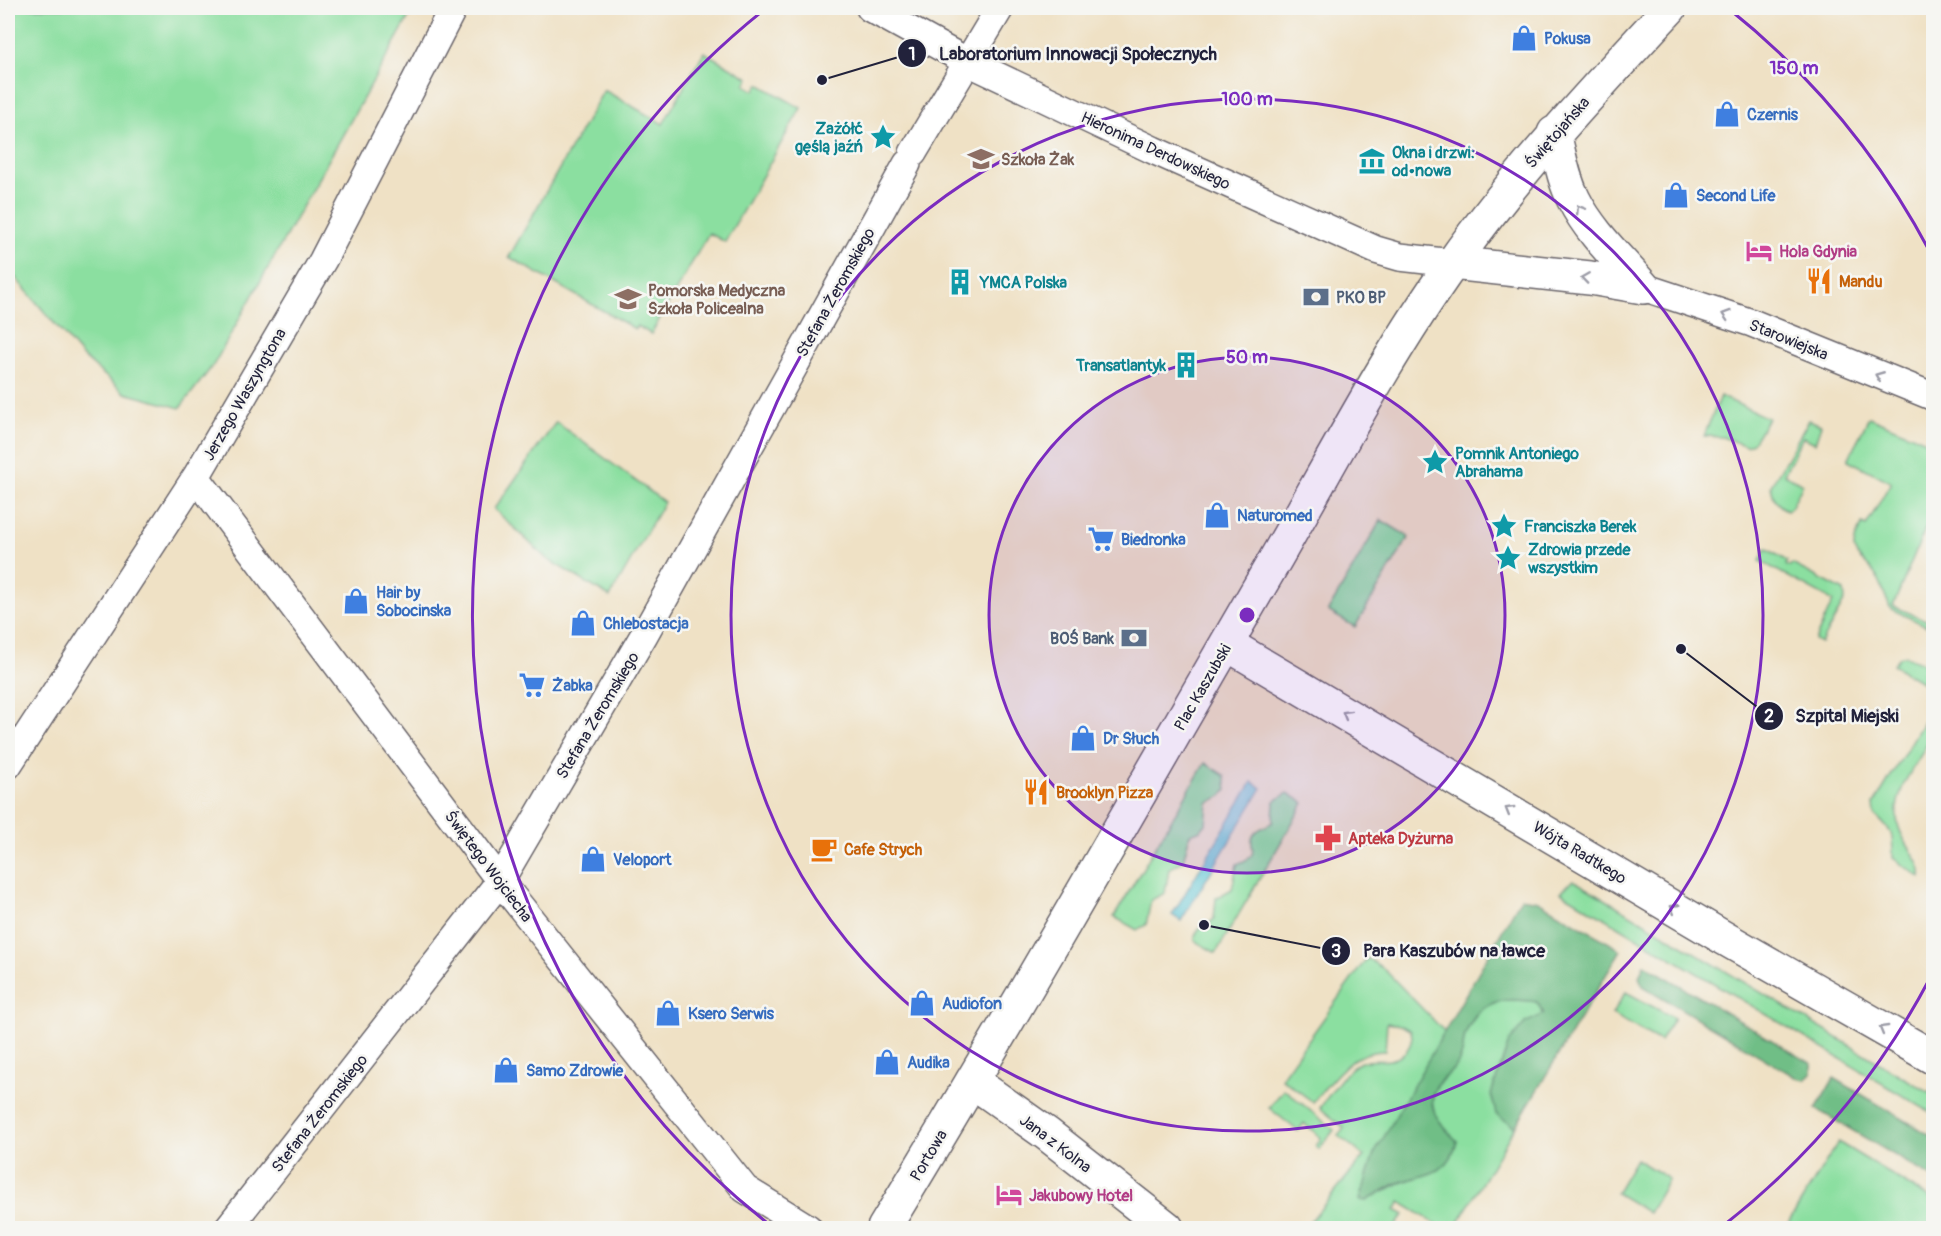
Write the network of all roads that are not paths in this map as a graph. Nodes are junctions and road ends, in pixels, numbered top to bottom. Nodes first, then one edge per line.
1 (453, 8) edge
2 (870, 8) edge
3 (1000, 8) edge
4 (1670, 8) edge
5 (968, 62) junction
6 (1554, 133) junction
7 (1452, 263) junction
8 (1643, 287) junction
9 (1934, 397) edge
10 (196, 477) junction
11 (1227, 644) junction
12 (8, 765) edge
13 (500, 881) junction
14 (1934, 1058) edge
15 (972, 1082) junction
16 (228, 1228) edge
17 (808, 1228) edge
18 (884, 1228) edge
19 (1167, 1228) edge

1 - 10 street, Jerzego Waszyngtona
2 - 5 street, Hieronima Derdowskiego
3 - 5 street, Stefana Żeromskiego
4 - 6 street, Świętojańska
5 - 7 street, Hieronima Derdowskiego
5 - 13 street, Stefana Żeromskiego
6 - 7 street, Świętojańska
8 -> 6 street
8 -> 7 street
7 - 11 street, Plac Kaszubski
9 -> 8 street, Starowiejska
10 - 12 street, Jerzego Waszyngtona
10 - 13 street, Świętego Wojciecha
14 -> 11 street, Wójta Radtkego
11 - 15 street, Plac Kaszubski
13 - 16 street, Stefana Żeromskiego
13 - 17 street, Świętego Wojciecha
15 - 18 street, Portowa
15 - 19 street, Jana z Kolna

